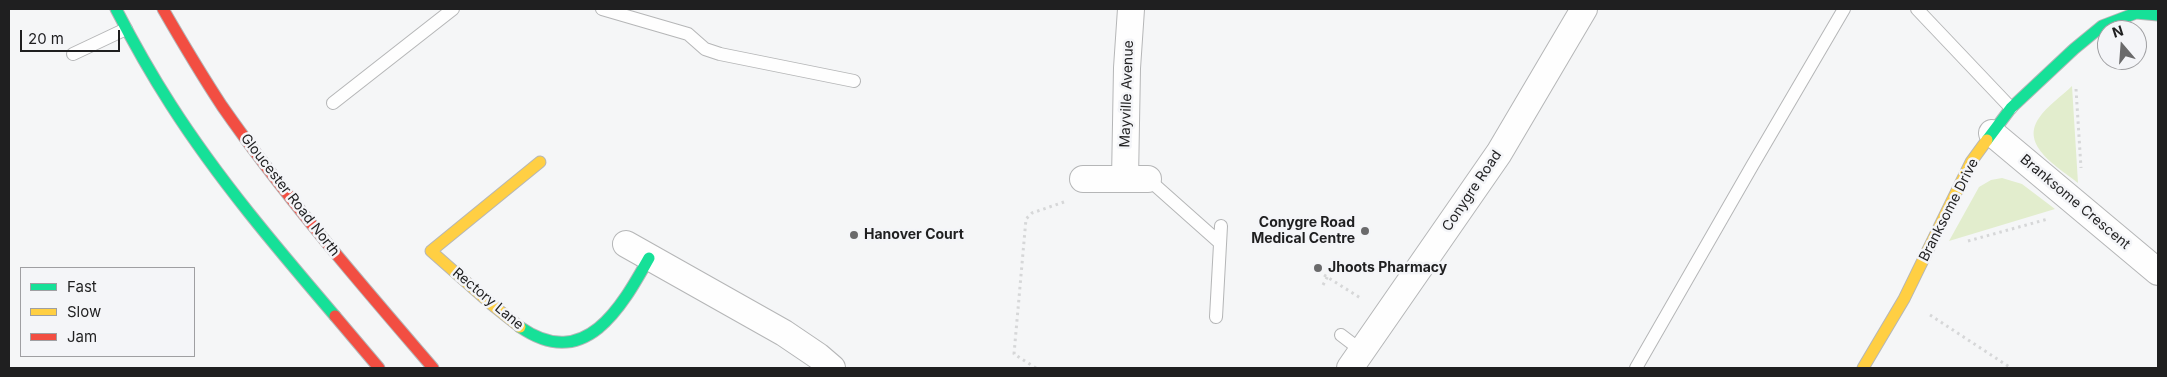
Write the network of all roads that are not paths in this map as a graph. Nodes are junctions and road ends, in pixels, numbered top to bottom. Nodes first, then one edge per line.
1 (116, 9) edge
2 (163, 9) edge
3 (453, 9) edge
4 (602, 9) edge
5 (1131, 9) edge
6 (1583, 9) edge
7 (1844, 9) edge
8 (1917, 9) edge
9 (2158, 15) edge
10 (126, 29) junction
11 (73, 54) dead end
12 (854, 81) dead end
13 (334, 103) dead end
14 (2012, 108) junction
15 (1992, 133) junction
16 (540, 162) dead end
17 (1083, 179) road end
18 (1136, 179) junction
19 (1221, 226) dead end
20 (1220, 243) junction
21 (626, 244) dead end
22 (649, 258) junction
23 (2158, 272) edge
24 (1216, 317) dead end
25 (1341, 335) dead end
26 (1356, 360) edge
27 (379, 368) edge
28 (433, 368) edge
29 (832, 368) edge
30 (1636, 368) edge
31 (1863, 368) edge

1 - 10 street
2 - 28 street, Gloucester Road North
3 - 13 lane
4 - 12 lane
5 - 18 street, Mayville Avenue
6 - 26 street, Conygre Road
7 - 30 lane
8 - 14 lane
9 - 14 street, Branksome Drive
10 - 11 lane
10 - 27 street
14 - 15 street, Branksome Drive
15 - 23 street, Branksome Crescent
15 - 31 street, Branksome Drive
16 - 22 street, Rectory Lane
17 - 18 street
18 - 20 lane
19 - 20 lane
20 - 24 lane
21 - 22 street
22 - 29 street
25 - 26 lane

